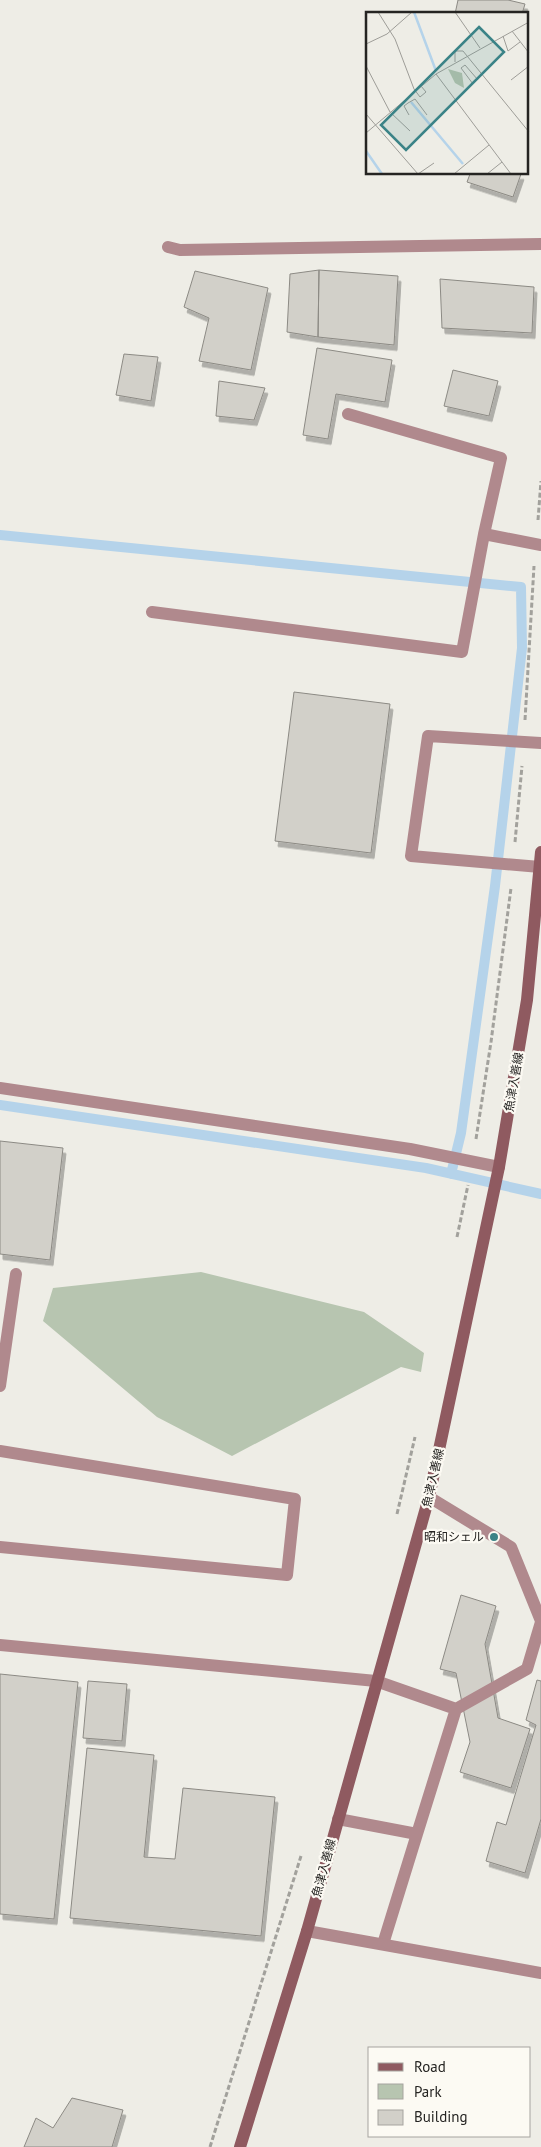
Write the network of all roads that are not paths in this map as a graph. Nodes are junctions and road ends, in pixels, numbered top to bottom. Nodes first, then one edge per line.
1 (541, 244) edge
2 (168, 247) dead end
3 (348, 414) dead end
4 (484, 534) junction
5 (538, 545) edge
6 (152, 612) dead end
7 (541, 743) edge
8 (541, 852) edge
9 (540, 867) junction
10 (0, 1088) edge
11 (499, 1167) junction
12 (16, 1274) dead end
13 (0, 1386) edge
14 (0, 1451) edge
15 (429, 1496) junction
16 (0, 1548) edge
17 (541, 1621) edge
18 (0, 1645) edge
19 (376, 1681) junction
20 (456, 1709) junction
21 (338, 1819) junction
22 (417, 1834) junction
23 (307, 1930) junction
24 (382, 1944) junction
25 (541, 1973) edge
26 (240, 2147) edge

1 - 2 street
3 - 4 street
4 - 5 street
4 - 6 street
7 - 9 street
8 - 9 main road, 魚津入善線
9 - 11 main road, 魚津入善線
10 - 11 street
11 - 15 main road, 魚津入善線
12 - 13 street
14 - 16 street
15 - 17 street
15 - 19 main road, 魚津入善線
17 - 20 street
18 - 19 street
19 - 20 street
19 - 21 main road, 魚津入善線
20 - 22 street
21 - 22 street
21 - 23 main road, 魚津入善線
22 - 24 street
23 - 24 street
23 - 26 main road, 魚津入善線
24 - 25 street

